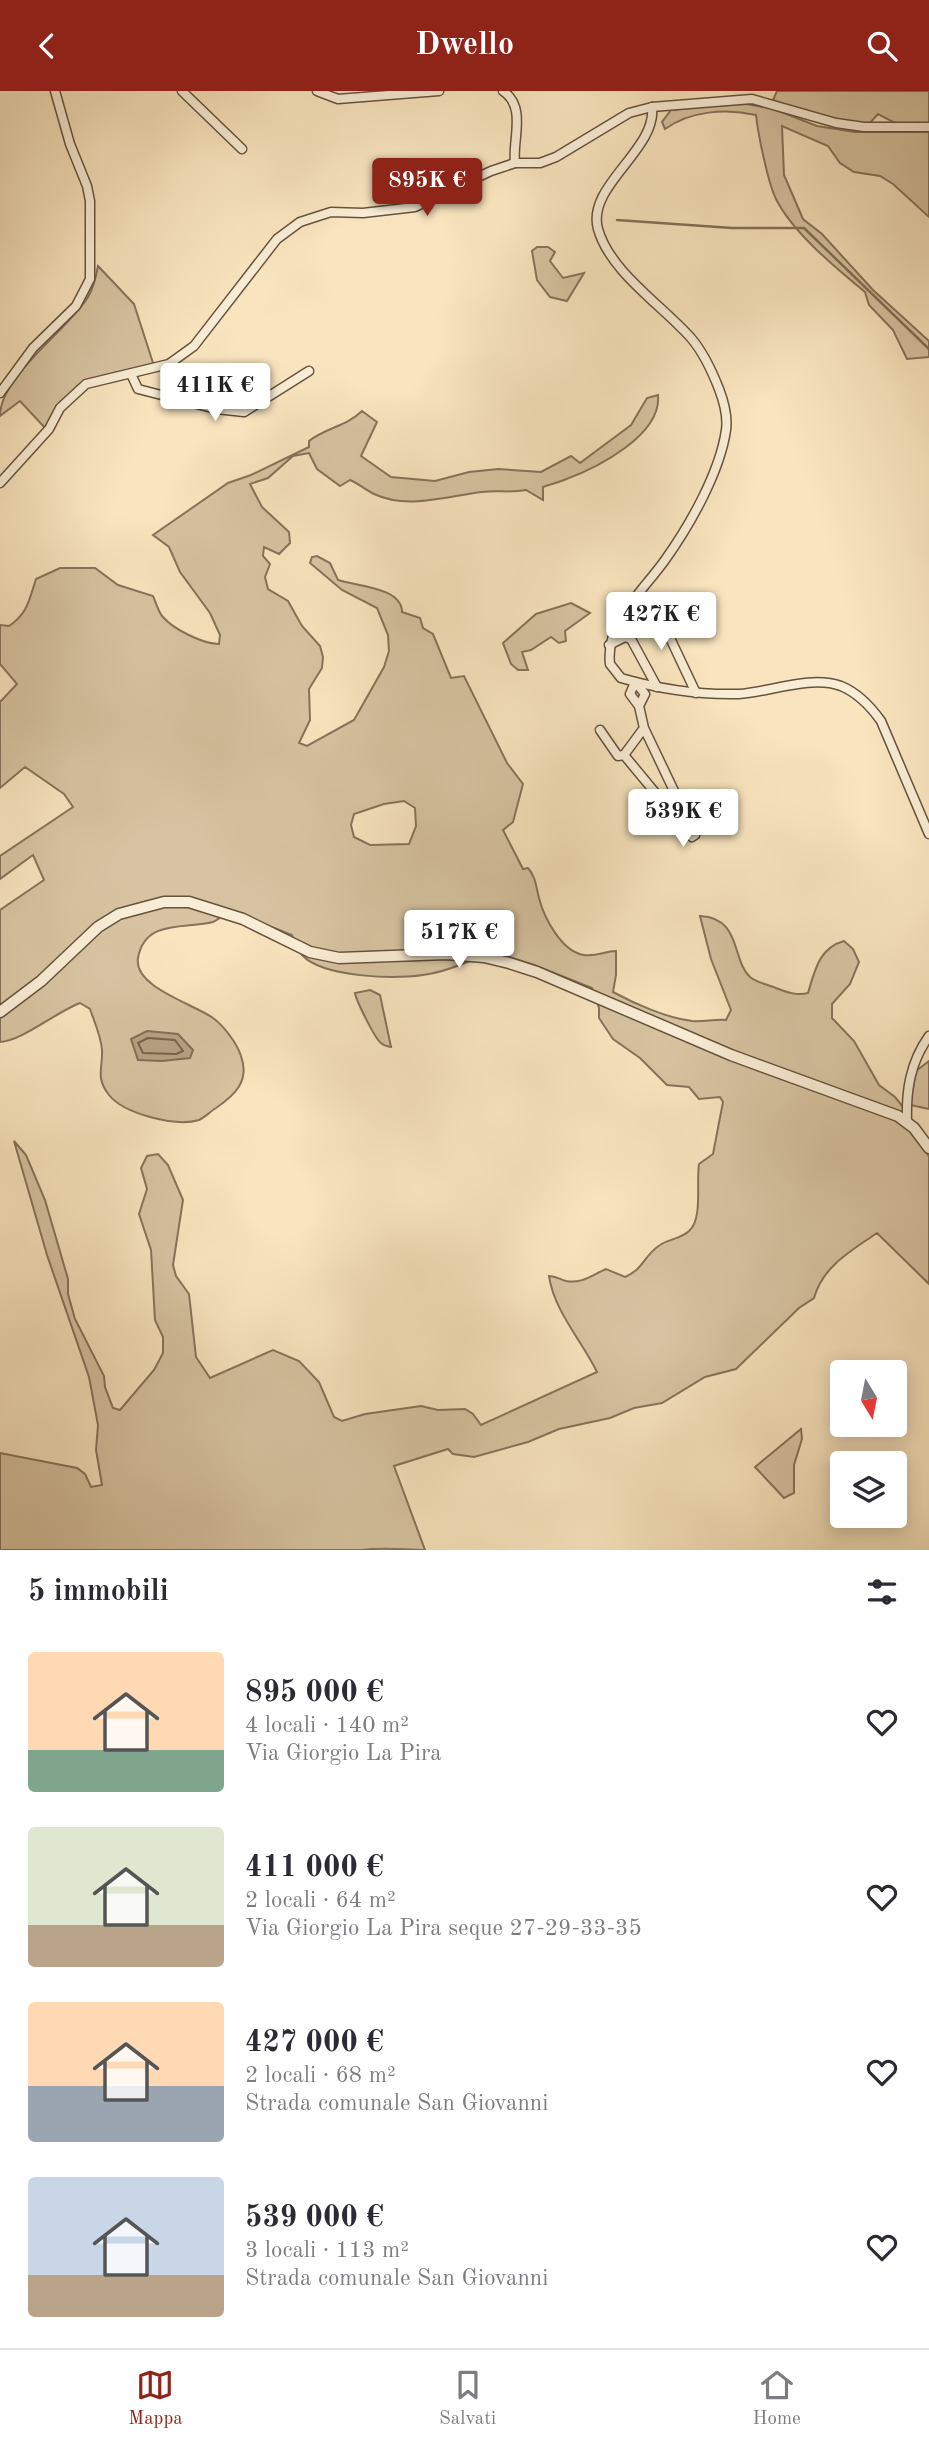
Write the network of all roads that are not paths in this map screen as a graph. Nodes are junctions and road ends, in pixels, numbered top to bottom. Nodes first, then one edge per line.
1 (55, 91) edge
2 (182, 91) edge
3 (317, 91) edge
4 (439, 91) edge
5 (503, 91) edge
6 (652, 107) junction
7 (929, 127) edge
8 (242, 149) dead end
9 (515, 163) junction
10 (309, 371) dead end
11 (131, 374) junction
12 (0, 393) edge
13 (0, 483) edge
14 (625, 613) junction
15 (609, 645) junction
16 (635, 682) junction
17 (657, 687) junction
18 (696, 693) junction
19 (643, 728) junction
20 (600, 730) dead end
21 (624, 755) junction
22 (929, 834) edge
23 (0, 1012) edge
24 (929, 1036) edge
25 (907, 1122) junction
26 (929, 1148) edge

1 - 12 street
2 - 8 street
3 - 4 street
5 - 9 street
6 - 7 street
6 - 9 street
6 - 14 street
9 - 11 street
10 - 11 street
11 - 13 street
14 - 15 street
14 - 18 street
15 - 16 street
15 - 17 street
16 - 17 street
16 - 19 street
17 - 18 street
18 - 22 street
19 - 21 street
19 - 21 street
20 - 21 street
23 - 25 street
24 - 25 street
25 - 26 street

